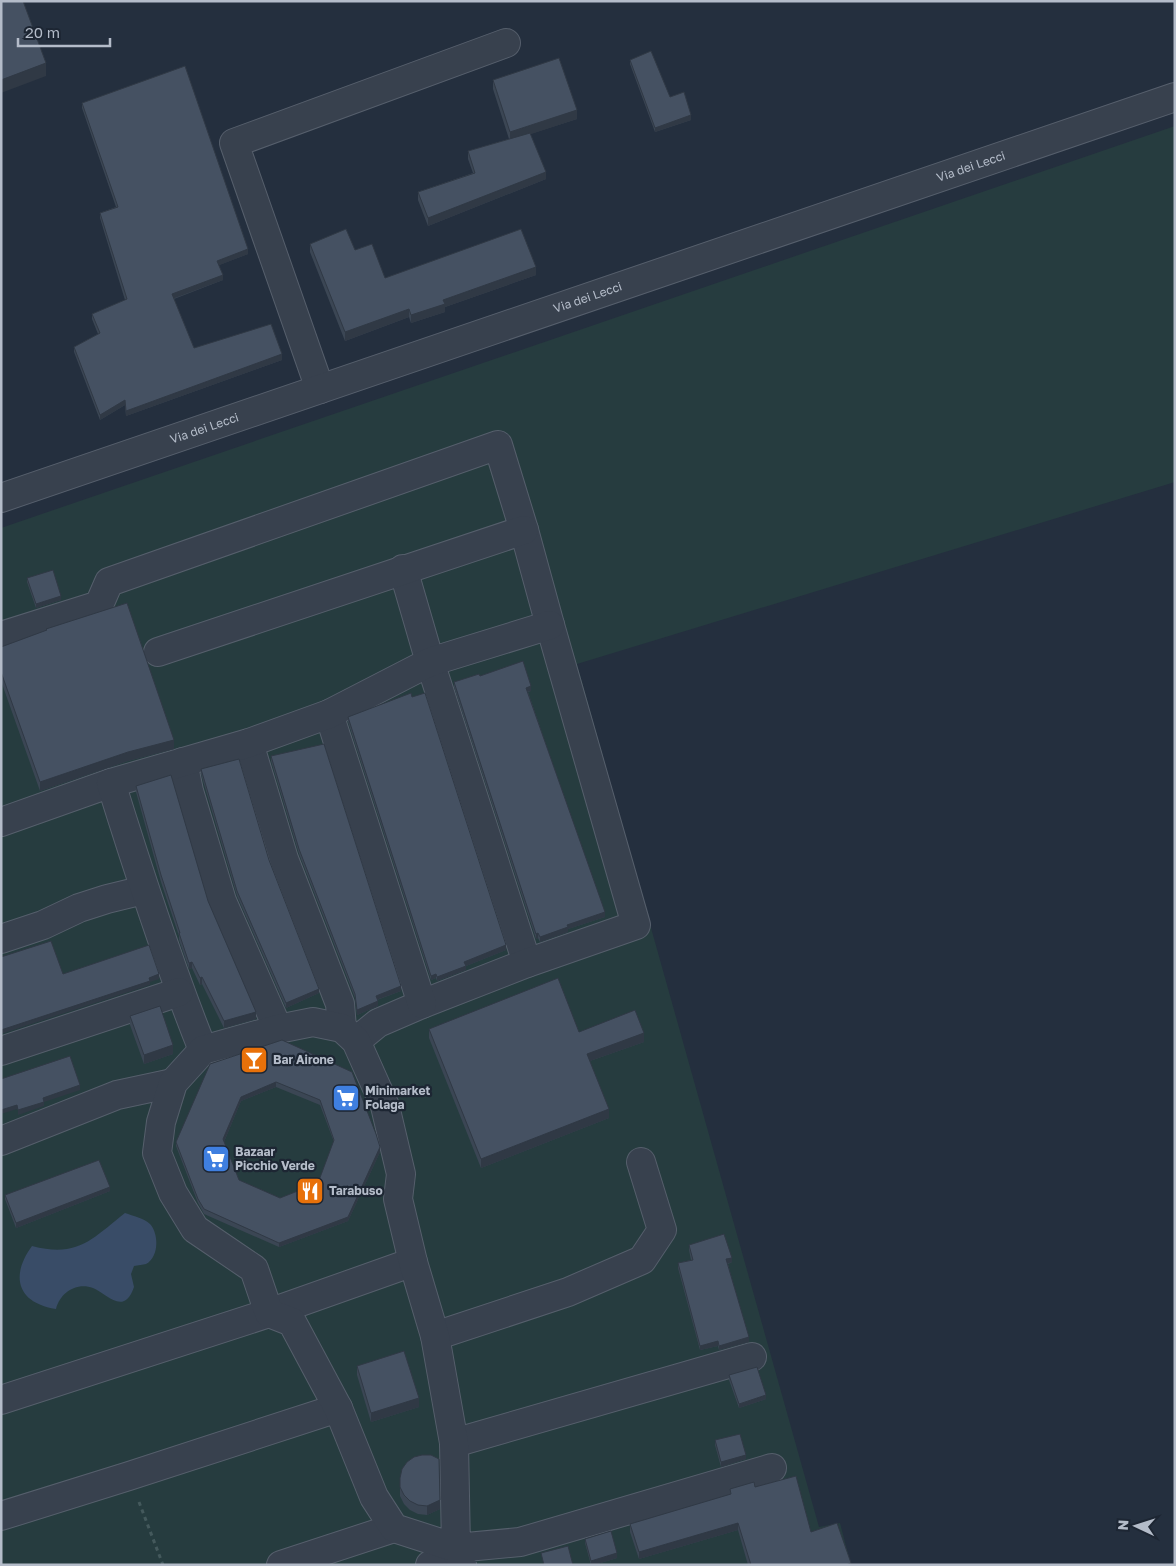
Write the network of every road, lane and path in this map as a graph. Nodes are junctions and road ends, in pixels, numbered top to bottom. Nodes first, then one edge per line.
1 (506, 43) dead end
2 (1175, 97) edge
3 (320, 389) junction
4 (1, 498) edge
5 (524, 530) junction
6 (404, 570) junction
7 (550, 625) junction
8 (1, 636) edge
9 (158, 652) dead end
10 (430, 662) junction
11 (329, 714) junction
12 (249, 743) junction
13 (183, 762) junction
14 (111, 783) junction
15 (1, 822) edge
16 (144, 890) junction
17 (1, 939) edge
18 (527, 963) junction
19 (179, 992) junction
20 (422, 1004) junction
21 (278, 1029) junction
22 (349, 1034) junction
23 (203, 1050) junction
24 (1, 1051) edge
25 (173, 1083) junction
26 (1, 1141) edge
27 (641, 1162) dead end
28 (413, 1262) junction
29 (269, 1313) junction
30 (435, 1336) junction
31 (752, 1358) dead end
32 (1, 1400) edge
33 (338, 1408) junction
34 (454, 1443) junction
35 (772, 1468) dead end
36 (129, 1476) junction
37 (1, 1516) edge
38 (394, 1528) junction
39 (463, 1559) edge
40 (163, 1565) edge
41 (281, 1565) edge
42 (430, 1565) edge

1 - 3 street
2 - 3 street, Via dei Lecci
3 - 4 street, Via dei Lecci
5 - 6 street
5 - 7 street
5 - 8 street
6 - 9 street
6 - 10 street
7 - 10 street
7 - 18 street
10 - 11 street
10 - 18 street
11 - 12 street
11 - 20 street
12 - 13 street
12 - 22 street
13 - 14 street
13 - 21 street
14 - 15 street
14 - 16 street
16 - 17 street
16 - 19 street
18 - 20 street
19 - 23 street
19 - 24 street
20 - 22 street
21 - 22 street
21 - 23 street
22 - 28 street
23 - 25 street
25 - 26 street
25 - 29 street
27 - 30 street
28 - 29 street
28 - 30 street
29 - 32 street
29 - 33 street
30 - 34 street
31 - 34 street
33 - 36 street
33 - 38 street
34 - 39 street
35 - 39 street
36 - 37 street
36 - 40 path
38 - 39 street
38 - 41 street
39 - 42 street

